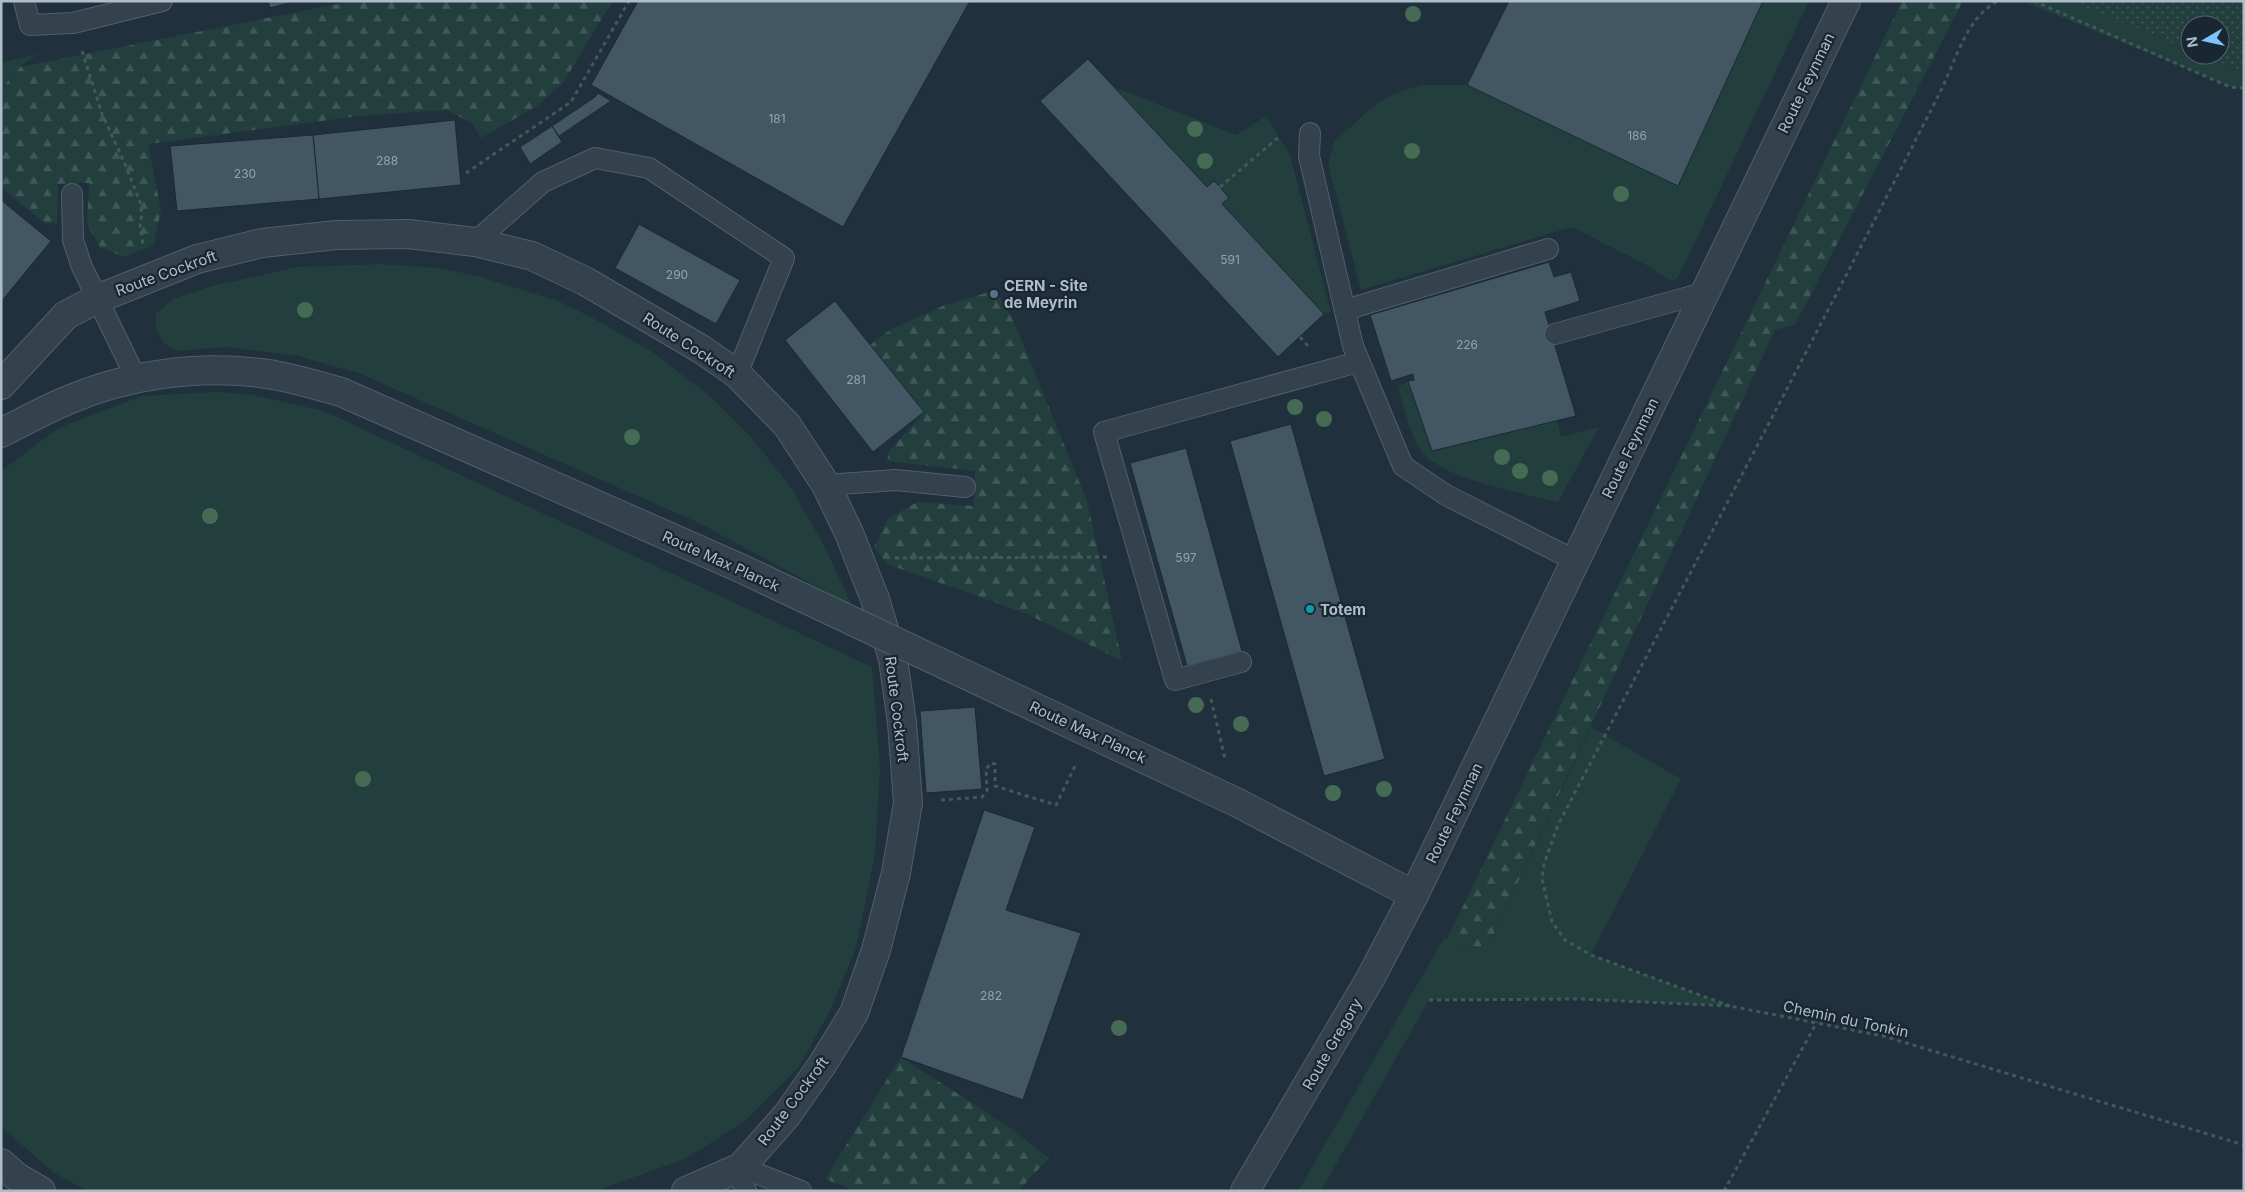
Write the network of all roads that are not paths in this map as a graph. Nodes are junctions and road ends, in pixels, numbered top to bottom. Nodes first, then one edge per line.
1 (24, 1) edge
2 (162, 1) edge
3 (1846, 1) edge
4 (1310, 133) road end
5 (72, 194) dead end
6 (476, 242) junction
7 (1548, 249) dead end
8 (1704, 293) junction
9 (97, 299) junction
10 (1345, 310) junction
11 (1555, 334) dead end
12 (1358, 362) junction
13 (737, 374) junction
14 (136, 378) junction
15 (1, 385) edge
16 (1, 433) edge
17 (826, 486) junction
18 (965, 487) dead end
19 (1576, 561) junction
20 (1241, 662) dead end
21 (1414, 895) junction
22 (1, 1163) edge
23 (741, 1176) edge
24 (40, 1191) edge
25 (686, 1191) edge
26 (801, 1191) edge
27 (1245, 1191) edge

1 - 2 lane
3 - 8 street, Route Feynman
4 - 10 lane
5 - 9 lane
6 - 9 street, Route Cockroft
6 - 13 street, Route Cockroft
6 - 13 lane
7 - 10 lane
8 - 11 lane
8 - 19 street, Route Feynman
9 - 14 lane
9 - 15 street, Route Cockroft
10 - 12 lane
12 - 19 lane
12 - 20 lane
13 - 17 street, Route Cockroft
14 - 16 street, Route Max Planck
14 - 21 street, Route Max Planck, bridge
17 - 18 lane
17 - 23 street, Route Cockroft
19 - 21 street, Route Feynman
21 - 27 street, Route Gregory
22 - 24 street
23 - 25 street, Route Cockroft
23 - 26 lane

